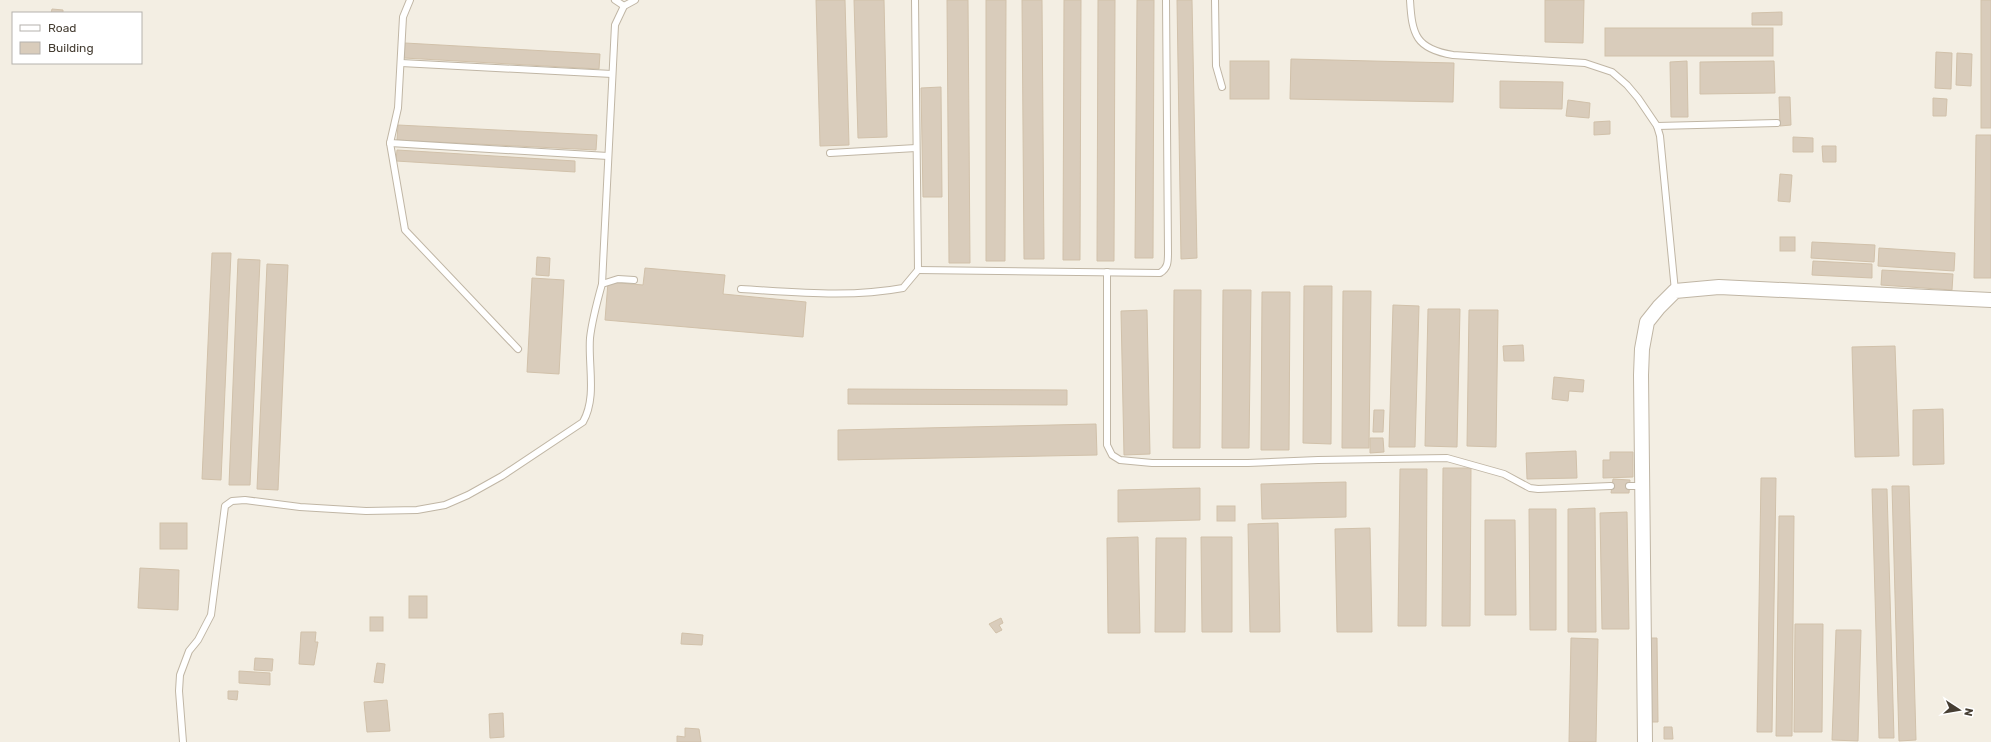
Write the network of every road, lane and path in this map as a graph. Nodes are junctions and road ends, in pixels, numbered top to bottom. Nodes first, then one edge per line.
1 (410, 0) edge
2 (615, 0) edge
3 (635, 0) edge
4 (915, 0) edge
5 (1166, 0) edge
6 (1215, 0) edge
7 (1410, 0) edge
8 (624, 6) junction
9 (400, 63) junction
10 (612, 74) junction
11 (1222, 87) dead end
12 (1777, 123) dead end
13 (1657, 126) junction
14 (390, 143) junction
15 (916, 148) junction
16 (830, 153) dead end
17 (608, 156) junction
18 (918, 270) junction
19 (1107, 272) junction
20 (634, 280) dead end
21 (602, 284) junction
22 (741, 289) dead end
23 (1675, 291) junction
24 (1991, 300) edge
25 (518, 349) dead end
26 (1611, 486) dead end
27 (1629, 486) dead end
28 (1644, 486) junction
29 (183, 742) edge
30 (1645, 742) edge

1 - 9 lane
2 - 8 lane
3 - 8 lane
4 - 15 lane
5 - 19 lane
6 - 11 lane
7 - 13 lane
8 - 10 lane
9 - 10 lane
9 - 14 lane
10 - 17 lane
12 - 13 lane
13 - 23 lane
14 - 17 lane
14 - 25 lane
15 - 16 lane
15 - 18 lane
17 - 21 lane
18 - 19 lane
18 - 22 lane
19 - 26 lane
20 - 21 lane
21 - 29 lane
23 - 24 street
23 - 28 street
27 - 28 lane
28 - 30 street

